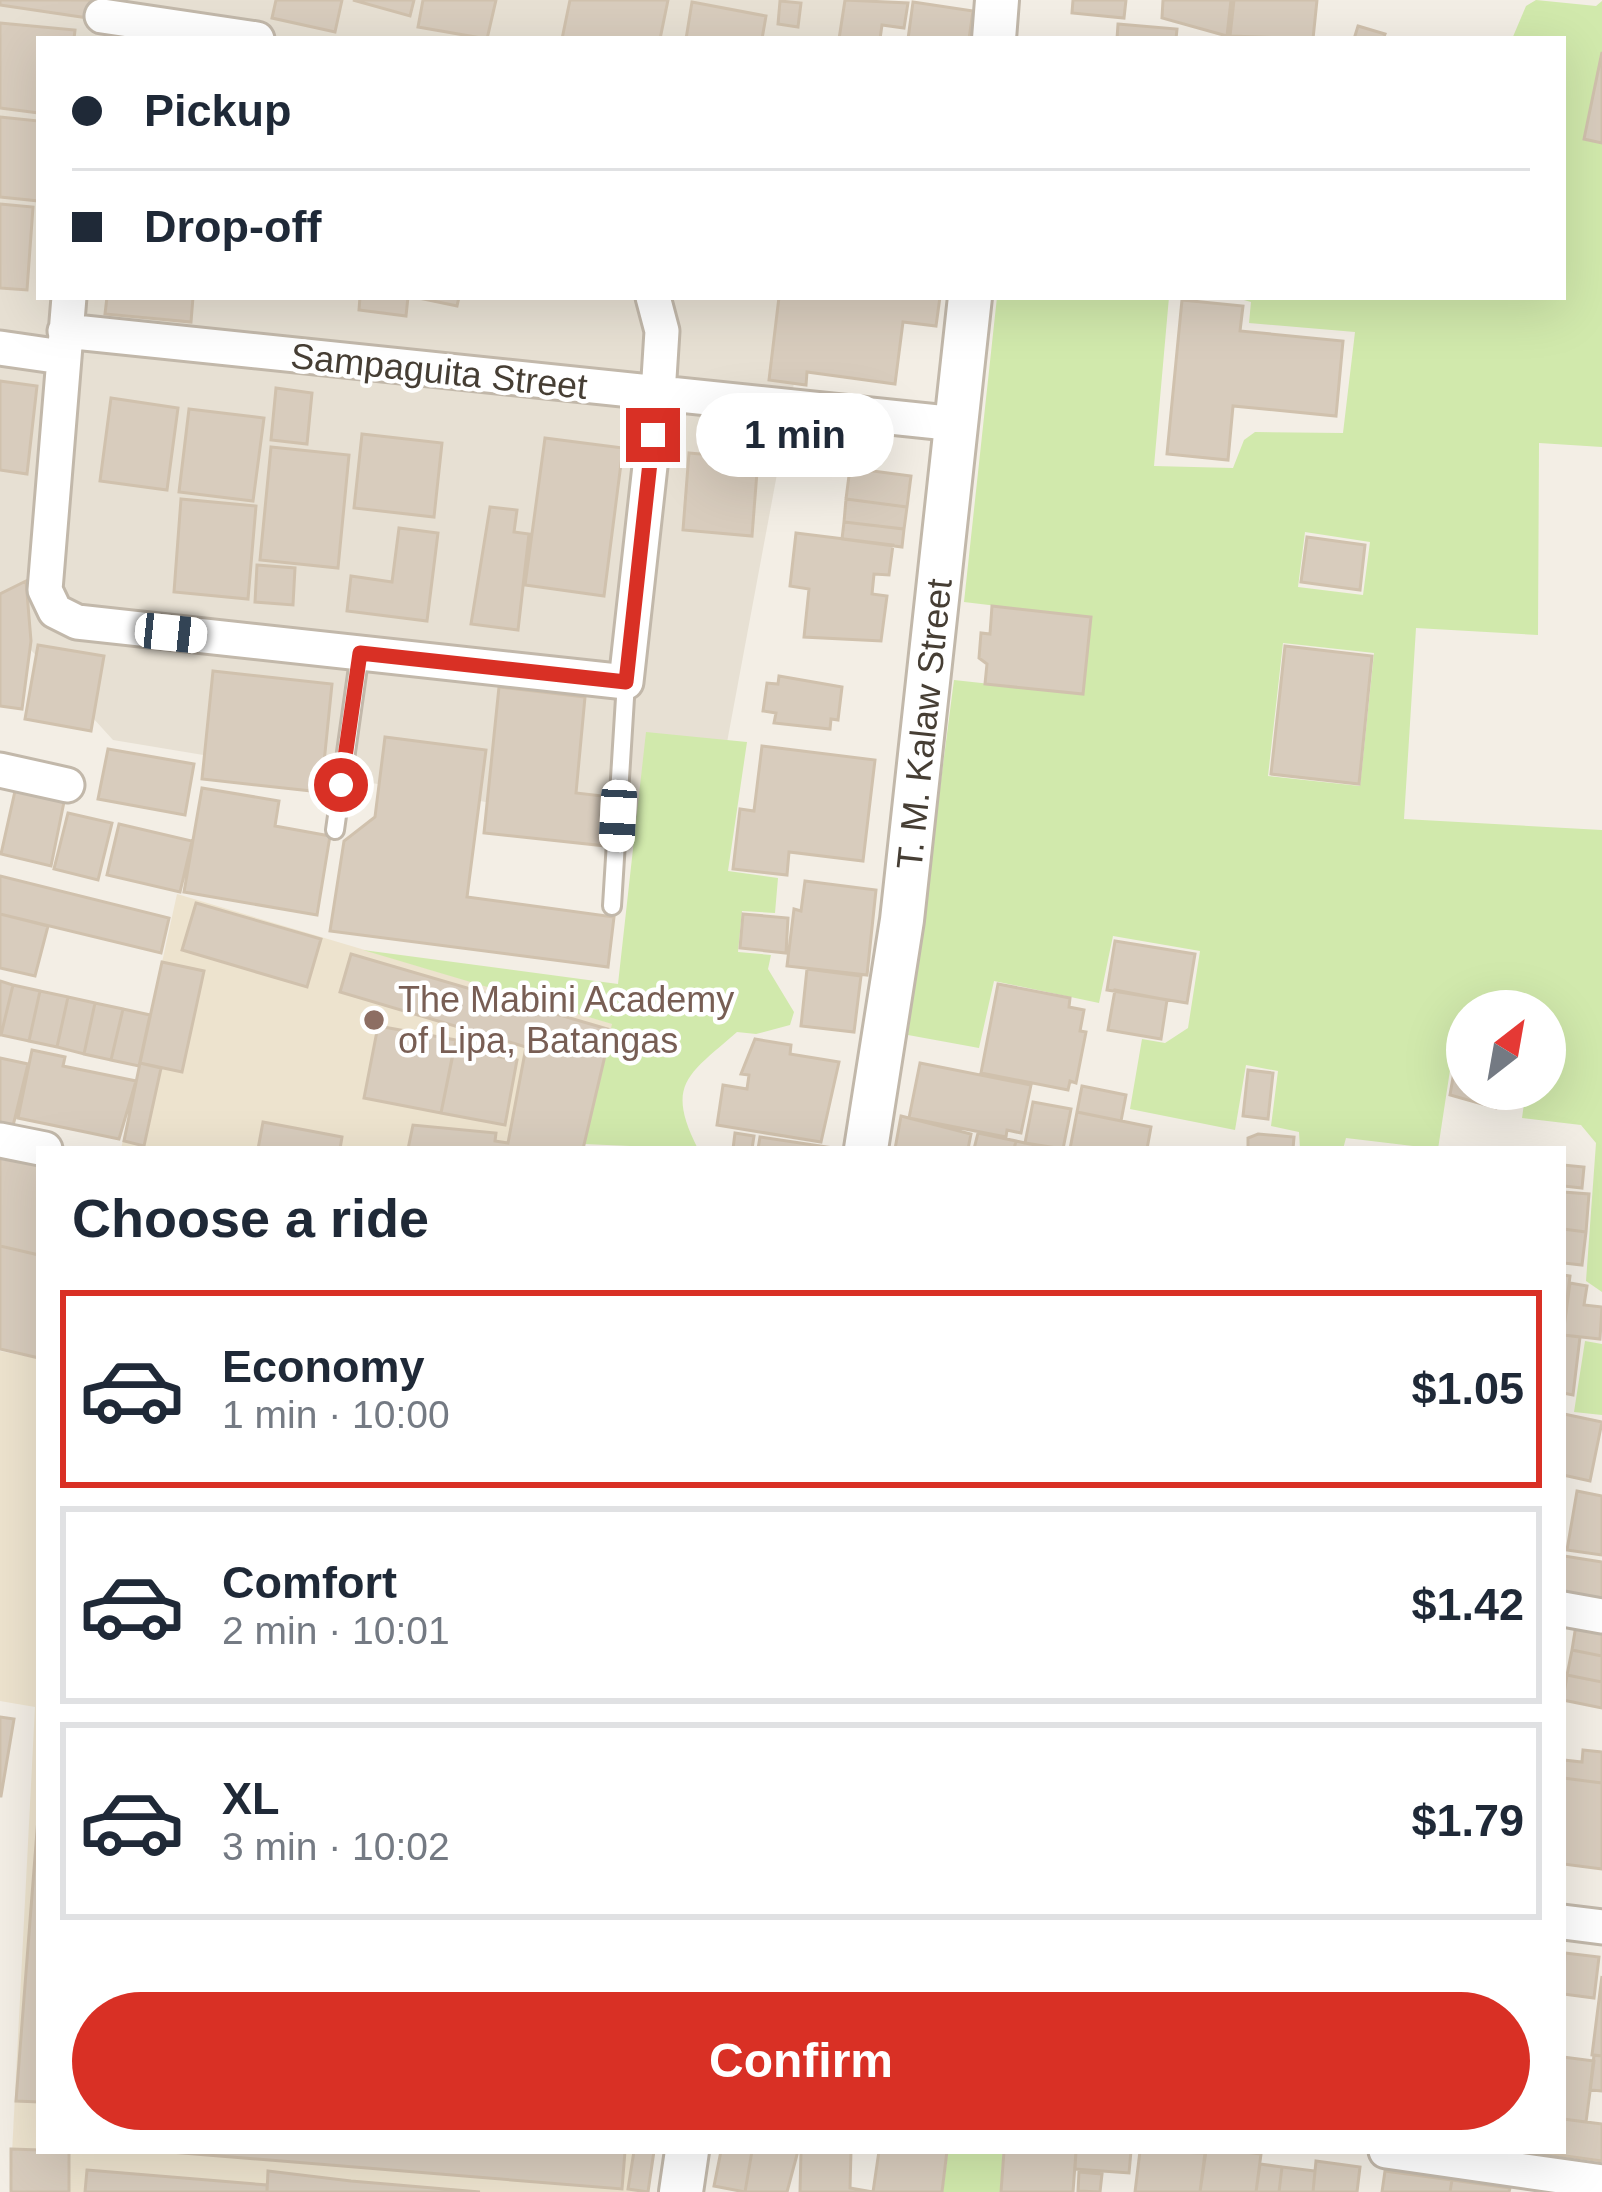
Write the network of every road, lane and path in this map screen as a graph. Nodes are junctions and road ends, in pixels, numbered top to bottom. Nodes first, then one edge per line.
1 (998, 0) edge
2 (102, 18) edge
3 (235, 36) edge
4 (994, 36) edge
5 (69, 300) edge
6 (654, 300) edge
7 (970, 300) edge
8 (63, 344) junction
9 (0, 348) edge
10 (658, 394) junction
11 (957, 424) junction
12 (360, 653) junction
13 (626, 682) junction
14 (0, 770) edge
15 (67, 785) dead end
16 (335, 830) dead end
17 (612, 906) dead end
18 (0, 1140) edge
19 (866, 1146) edge
20 (36, 1147) edge
21 (1566, 1610) edge
22 (1602, 1616) edge
23 (1566, 1922) edge
24 (1602, 1927) edge
25 (686, 2154) edge
26 (1407, 2154) edge
27 (1602, 2182) edge
28 (680, 2192) edge

1 - 4 street
2 - 3 street
5 - 8 street
6 - 10 street
7 - 11 street, T. M. Kalaw Street
8 - 9 street, Sampaguita Street
8 - 10 street, Sampaguita Street
8 - 12 street
10 - 11 street, Sampaguita Street
10 - 13 street
11 - 19 street, T. M. Kalaw Street
12 - 13 street
12 - 16 lane
13 - 17 lane
14 - 15 street
18 - 20 street
21 - 22 street
23 - 24 street
25 - 28 street
26 - 27 street

